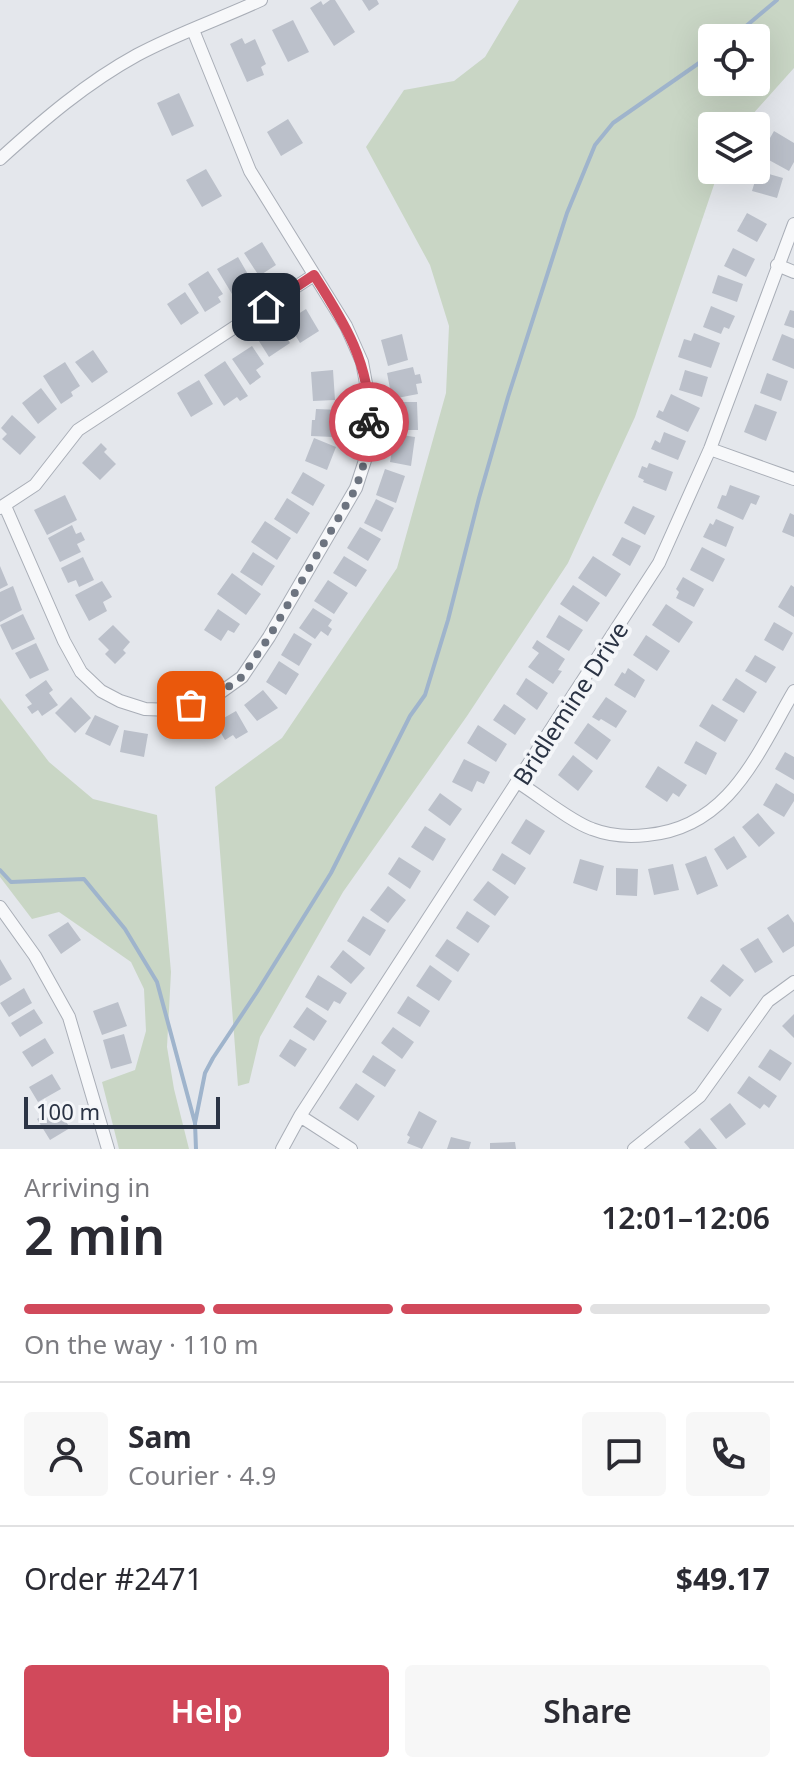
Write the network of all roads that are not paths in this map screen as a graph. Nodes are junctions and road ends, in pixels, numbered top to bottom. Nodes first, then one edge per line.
1 (261, 0) edge
2 (193, 30) junction
3 (0, 159) edge
4 (794, 224) edge
5 (777, 265) junction
6 (794, 272) edge
7 (314, 275) junction
8 (710, 449) junction
9 (794, 479) edge
10 (3, 507) edge
11 (794, 691) edge
12 (519, 783) junction
13 (0, 907) edge
14 (794, 982) edge
15 (300, 1116) junction
16 (108, 1149) edge
17 (282, 1149) edge
18 (351, 1149) edge
19 (634, 1149) edge

1 - 2 street
2 - 3 street
2 - 7 street
4 - 5 street, Bridlemine Drive
5 - 6 street
5 - 8 street, Bridlemine Drive
7 - 10 street
7 - 10 street
8 - 9 street
8 - 12 street, Bridlemine Drive
11 - 12 street
12 - 15 street, Bridlemine Drive
13 - 16 street
14 - 19 street
15 - 17 street, Bridlemine Drive
15 - 18 street

